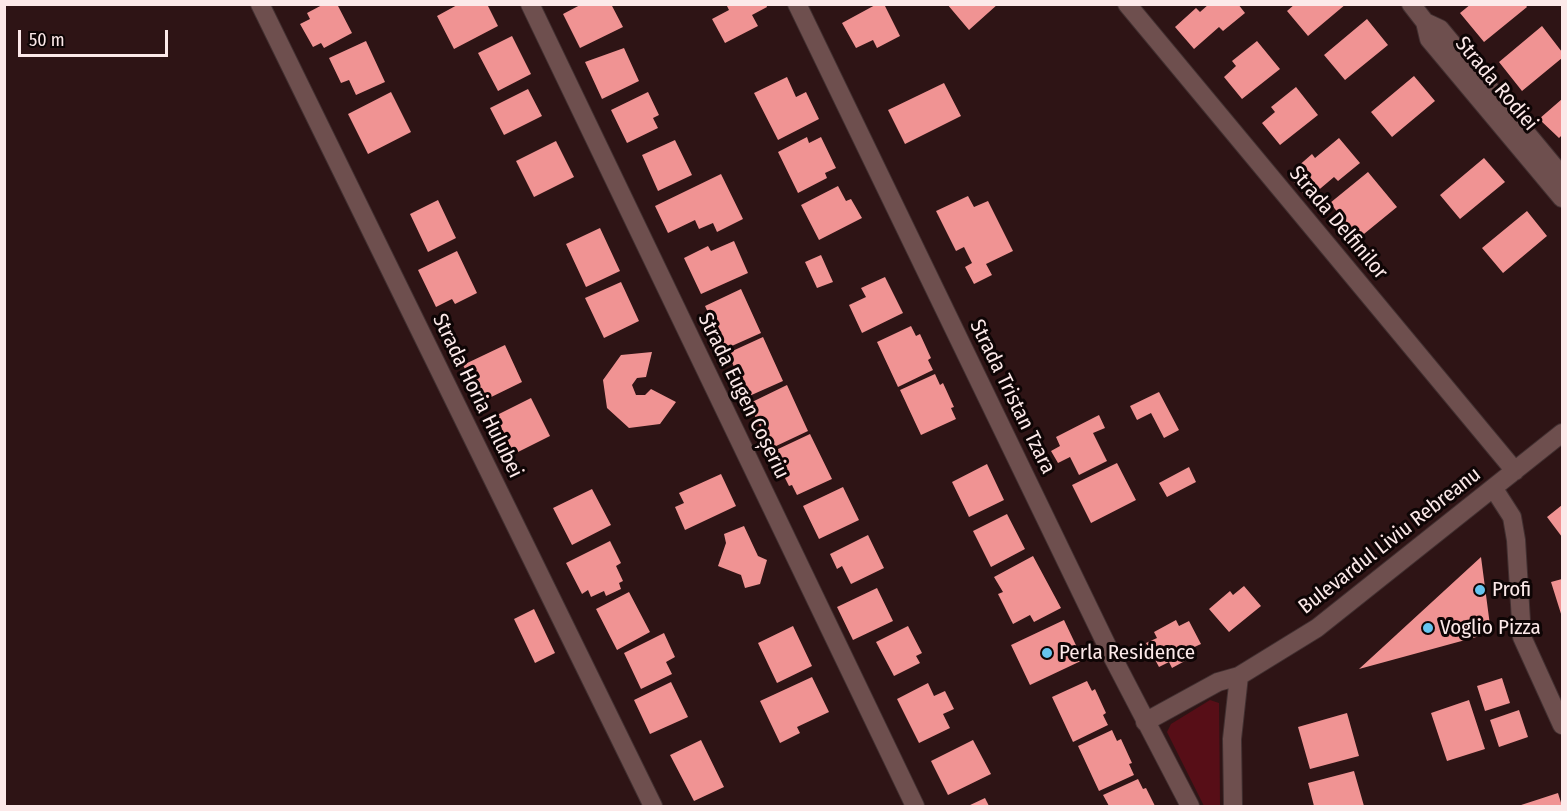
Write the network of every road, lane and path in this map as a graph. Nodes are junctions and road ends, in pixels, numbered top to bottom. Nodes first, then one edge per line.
1 (260, 4) edge
2 (530, 4) edge
3 (797, 4) edge
4 (1127, 4) edge
5 (1411, 4) edge
6 (1425, 22) junction
7 (1563, 176) edge
8 (1563, 198) edge
9 (1563, 433) edge
10 (1515, 471) junction
11 (1494, 489) junction
12 (1239, 676) junction
13 (1145, 722) junction
14 (1563, 725) edge
15 (653, 807) edge
16 (915, 807) edge
17 (1190, 807) edge
18 (1233, 807) edge

1 - 15 street, Strada Horia Hulubei
2 - 16 street, Strada Eugen Coșeriu
3 - 13 street, Strada Tristan Tzara
4 - 10 street, Strada Delfinilor
5 - 6 street, Strada Rodiei
6 - 7 street, Strada Rodiei
6 - 8 street, Strada Rodiei
9 - 10 street, Bulevardul Liviu Rebreanu
10 - 11 street, Bulevardul Liviu Rebreanu
11 - 12 street, Bulevardul Liviu Rebreanu
11 - 14 street
12 - 13 street, Bulevardul Liviu Rebreanu
12 - 18 street
13 - 17 street, Strada Tristan Tzara

